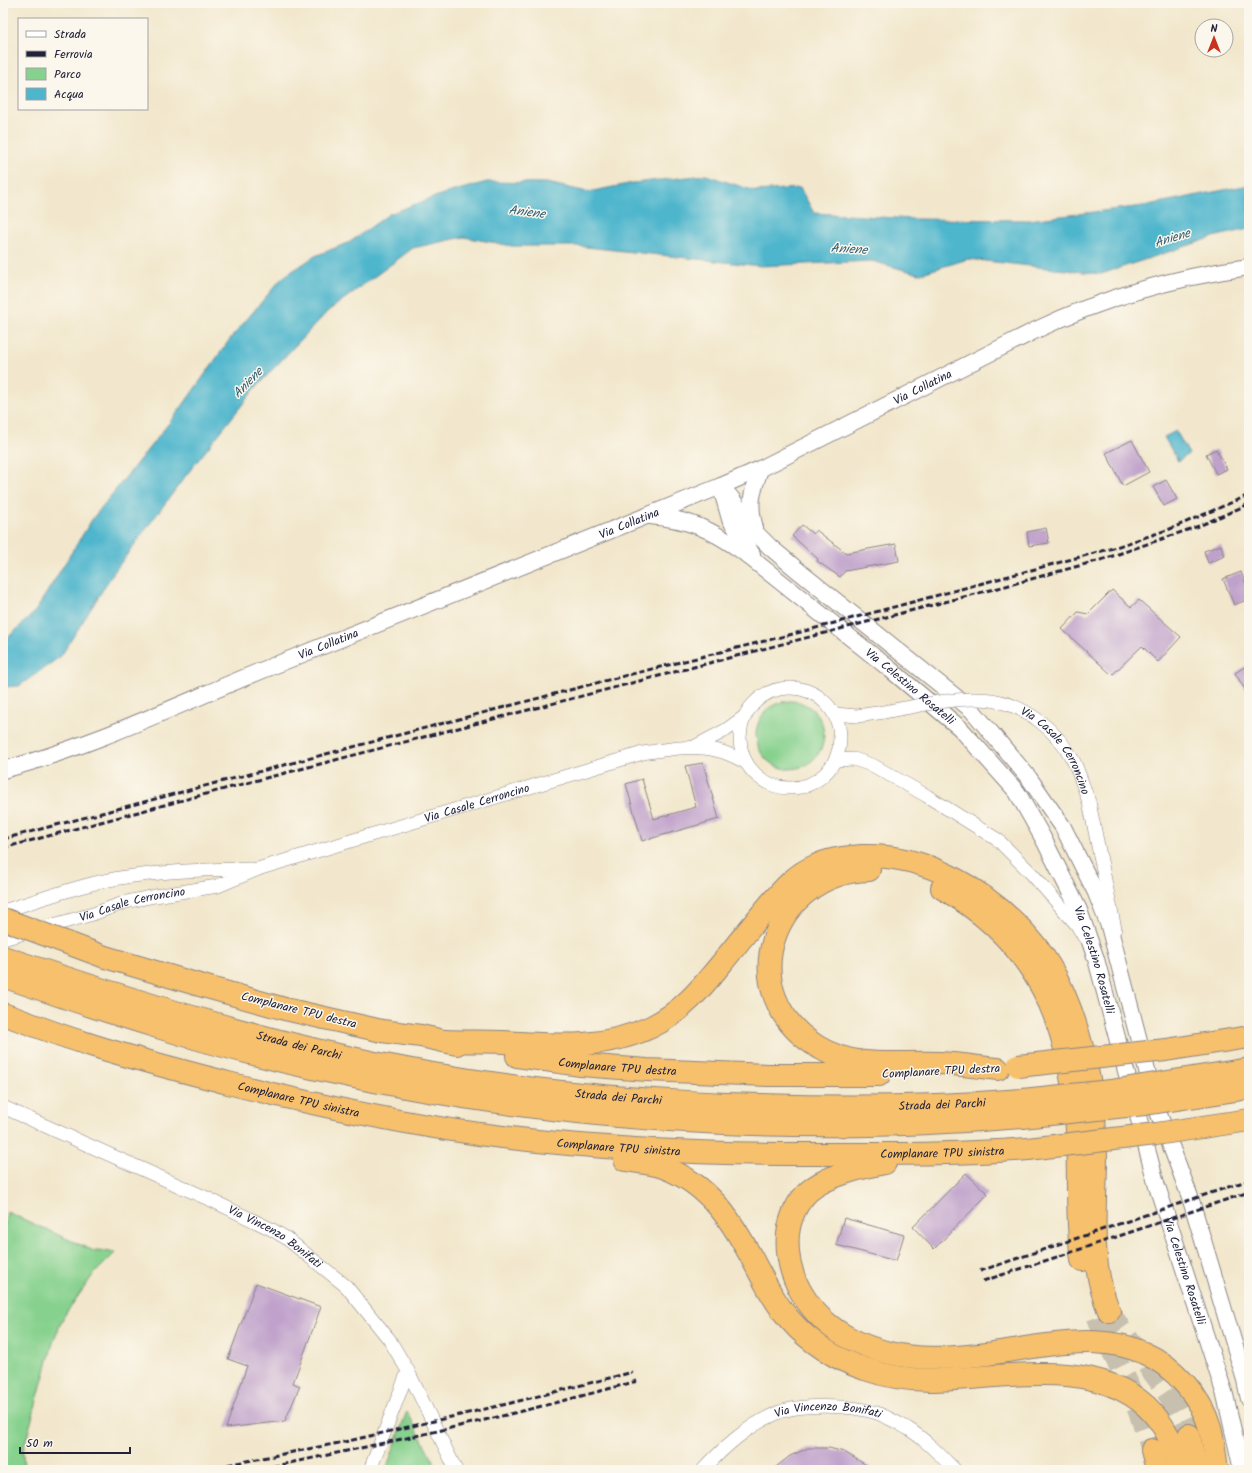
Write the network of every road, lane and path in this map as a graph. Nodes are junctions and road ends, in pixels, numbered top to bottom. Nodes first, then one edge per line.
1 (1249, 267) edge
2 (760, 469) junction
3 (721, 486) junction
4 (649, 516) junction
5 (756, 532) junction
6 (759, 564) junction
7 (835, 714) junction
8 (744, 717) junction
9 (694, 747) junction
10 (836, 760) junction
11 (745, 762) junction
12 (3, 770) edge
13 (261, 868) junction
14 (3, 911) edge
15 (3, 919) edge
16 (3, 939) edge
17 (3, 957) edge
18 (1096, 959) junction
19 (3, 976) edge
20 (1130, 1004) junction
21 (3, 1014) edge
22 (1249, 1037) edge
23 (444, 1041) junction
24 (286, 1052) junction
25 (1008, 1067) junction
26 (1249, 1069) edge
27 (1249, 1088) edge
28 (3, 1107) edge
29 (1022, 1108) junction
30 (1249, 1120) edge
31 (479, 1134) junction
32 (948, 1154) junction
33 (408, 1371) junction
34 (1249, 1399) edge
35 (1190, 1435) tunnel mouth
36 (370, 1470) edge
37 (456, 1470) edge
38 (704, 1470) edge
39 (955, 1470) edge
40 (1179, 1470) edge
41 (1196, 1470) edge
42 (1217, 1470) edge
43 (1242, 1470) edge

1 - 2 street, Via Collatina
2 - 3 street, Via Collatina
2 - 5 street
3 - 4 street, Via Collatina
3 - 5 street, Via Celestino Rosatelli
3 - 6 street, Via Celestino Rosatelli
4 - 6 street, Via Celestino Rosatelli
4 - 12 street, Via Collatina
5 - 20 street, Via Celestino Rosatelli
6 - 18 street, Via Celestino Rosatelli
7 - 8 street, Via Casale Cerroncino
7 - 10 street, Via Casale Cerroncino
7 - 20 street, Via Casale Cerroncino, bridge
8 - 9 street, Via Casale Cerroncino
8 - 11 street, Via Casale Cerroncino
9 - 11 street, Via Casale Cerroncino
9 - 13 street, Via Casale Cerroncino
10 - 11 street, Via Casale Cerroncino
10 - 18 street
13 - 14 street, Via Casale Cerroncino
13 - 16 street, Via Casale Cerroncino
15 - 23 highway, Complanare TPU destra, bridge
17 - 24 highway, Strada dei Parchi
18 - 43 street, Via Celestino Rosatelli
19 - 24 highway, Strada dei Parchi
20 - 34 street, Via Celestino Rosatelli
21 - 31 highway, Complanare TPU sinistra
22 - 25 highway, Complanare TPU destra, bridge
23 - 25 highway, Complanare TPU destra
23 - 25 highway
24 - 29 highway, Strada dei Parchi
26 - 29 highway, Strada dei Parchi, bridge
27 - 29 highway, Strada dei Parchi, bridge
28 - 33 street, Via Vincenzo Bonifati
30 - 32 highway, Complanare TPU sinistra, bridge
31 - 32 highway, Complanare TPU sinistra
31 - 40 highway
32 - 42 highway
33 - 36 street
33 - 37 street, Via Vincenzo Bonifati
35 - 41 highway
38 - 39 street, Via Vincenzo Bonifati

